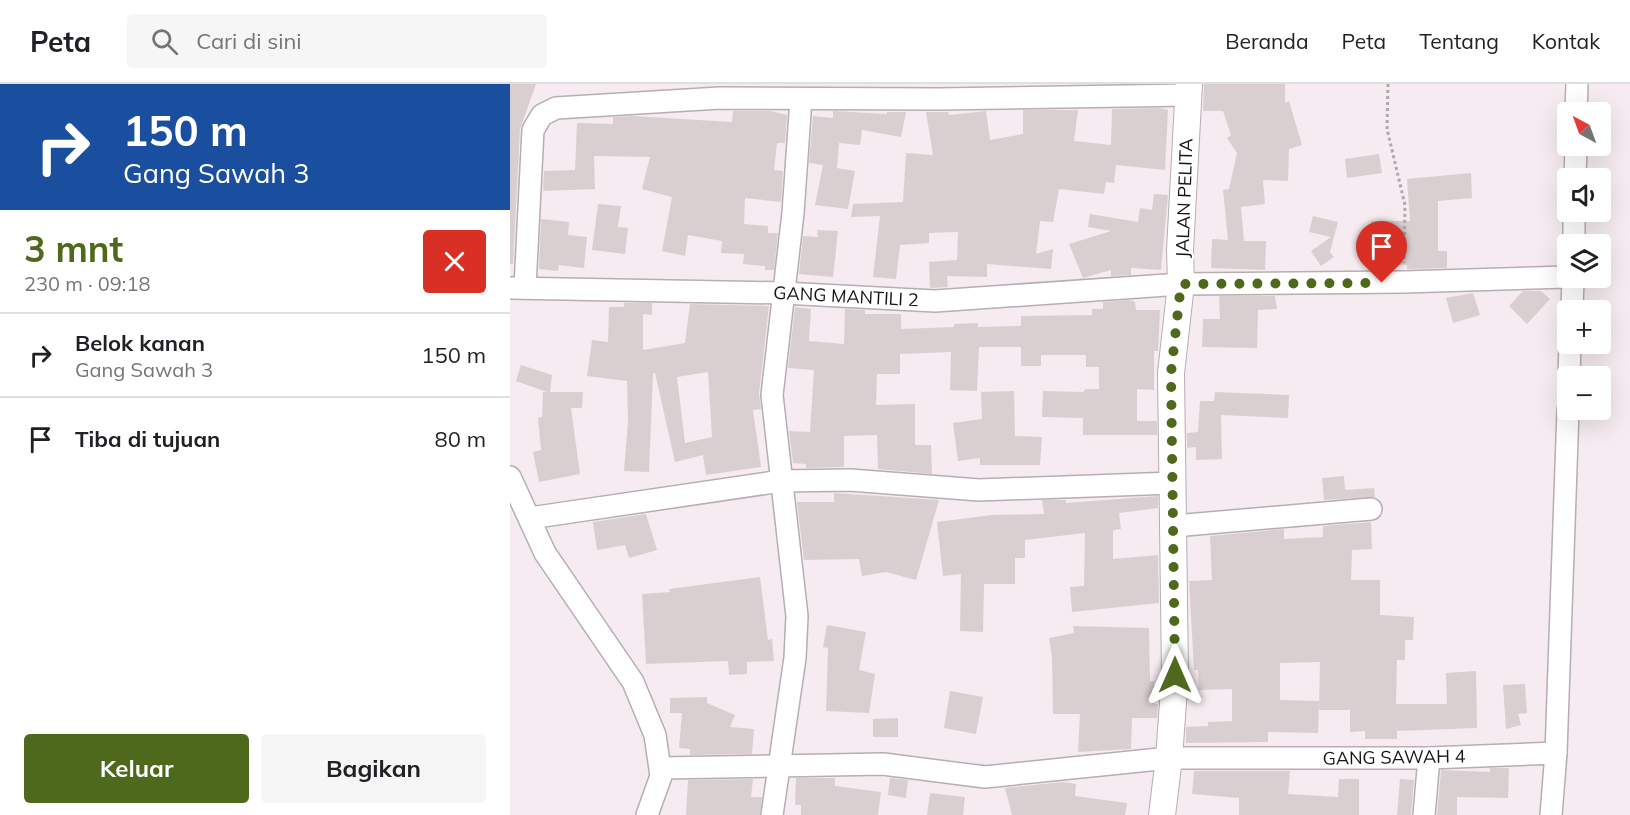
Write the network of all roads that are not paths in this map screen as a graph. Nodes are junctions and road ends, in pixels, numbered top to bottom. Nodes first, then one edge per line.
1 (1577, 84) edge
2 (1098, 90) edge
3 (1189, 90) edge
4 (801, 99) junction
5 (1576, 102) edge
6 (1557, 277) edge
7 (1181, 284) junction
8 (518, 288) edge
9 (783, 293) junction
10 (1568, 420) edge
11 (510, 477) edge
12 (782, 481) junction
13 (1173, 483) junction
14 (1371, 509) dead end
15 (530, 518) junction
16 (1174, 526) junction
17 (1556, 753) junction
18 (1170, 758) junction
19 (1429, 758) junction
20 (778, 766) junction
21 (660, 768) junction
22 (647, 815) edge
23 (772, 815) edge
24 (1162, 815) edge
25 (1424, 815) edge
26 (1551, 815) edge

1 - 5 street
2 - 3 street
2 - 4 street
3 - 7 street, JALAN PELITA
4 - 8 street
4 - 9 street
6 - 7 street, GANG MANTILI 2
7 - 9 street, GANG MANTILI 2
7 - 13 street, JALAN PELITA
8 - 9 street, GANG MANTILI 2
9 - 12 street
10 - 17 street
11 - 15 street
12 - 13 street
12 - 15 street
12 - 20 street
13 - 16 street, JALAN PELITA
14 - 16 street
15 - 21 street
16 - 18 street, JALAN PELITA
17 - 19 street, GANG SAWAH 4
17 - 26 street
18 - 19 street, GANG SAWAH 4
18 - 20 street, GANG SAWAH 4
18 - 24 street, JALAN PELITA
19 - 25 street
20 - 21 street, GANG SAWAH 4
20 - 23 street
21 - 22 street

